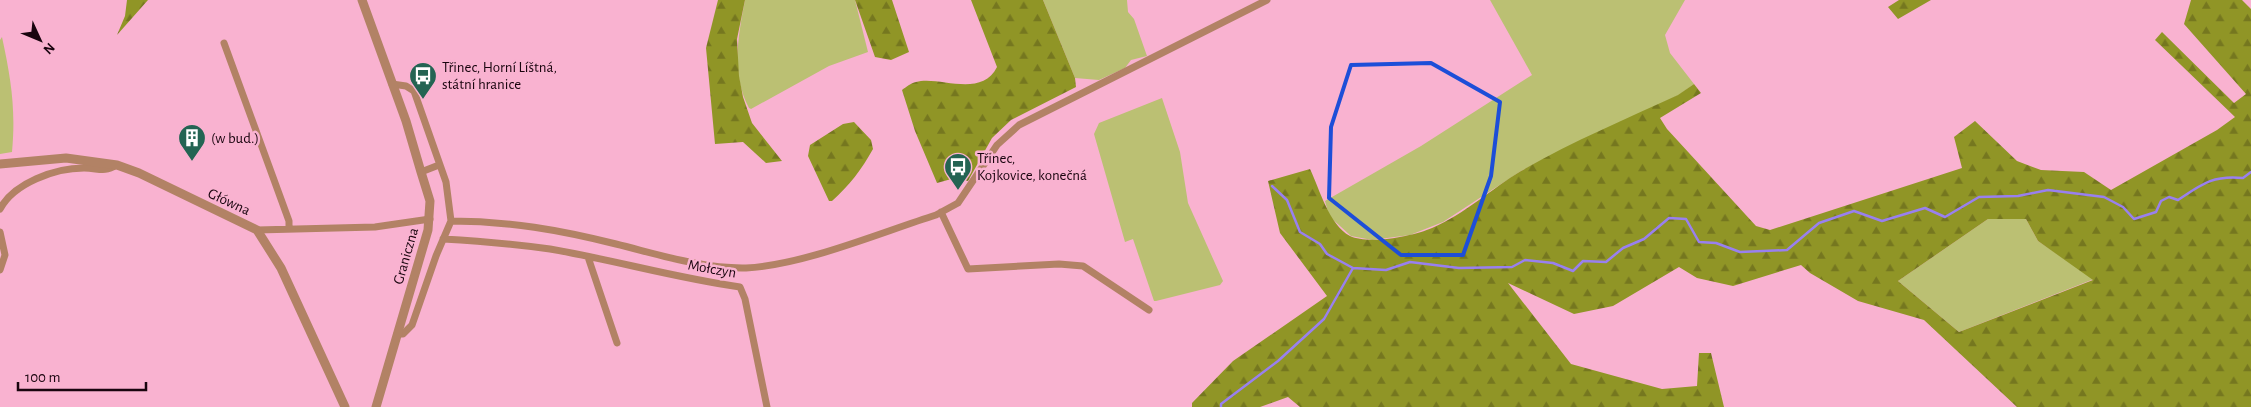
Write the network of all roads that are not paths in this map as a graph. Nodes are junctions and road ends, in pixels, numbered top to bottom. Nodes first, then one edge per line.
1 (362, 0) edge
2 (1267, 0) edge
3 (224, 43) dead end
4 (392, 84) junction
5 (0, 164) edge
6 (117, 165) junction
7 (439, 165) junction
8 (421, 172) junction
9 (3, 199) edge
10 (0, 209) edge
11 (941, 212) junction
12 (430, 220) junction
13 (451, 221) junction
14 (289, 229) junction
15 (257, 230) junction
16 (0, 232) edge
17 (443, 239) junction
18 (588, 257) junction
19 (0, 270) edge
20 (1149, 310) dead end
21 (397, 334) junction
22 (617, 342) dead end
23 (345, 407) edge
24 (376, 407) edge
25 (767, 407) edge

1 - 4 street
2 - 11 street
3 - 14 street
4 - 7 street
4 - 8 street
5 - 6 street, Główna
6 - 9 street
6 - 15 street, Główna
7 - 8 street
7 - 13 street
8 - 12 street
9 - 10 street
11 - 13 street
11 - 20 street
12 - 14 street, Graniczna
12 - 21 street, Graniczna
13 - 17 street
14 - 15 street, Graniczna
15 - 23 street, Główna
16 - 19 street
17 - 18 street, Mołczyn
17 - 21 street
18 - 22 street
18 - 25 street, Mołczyn
21 - 24 street, Graniczna

